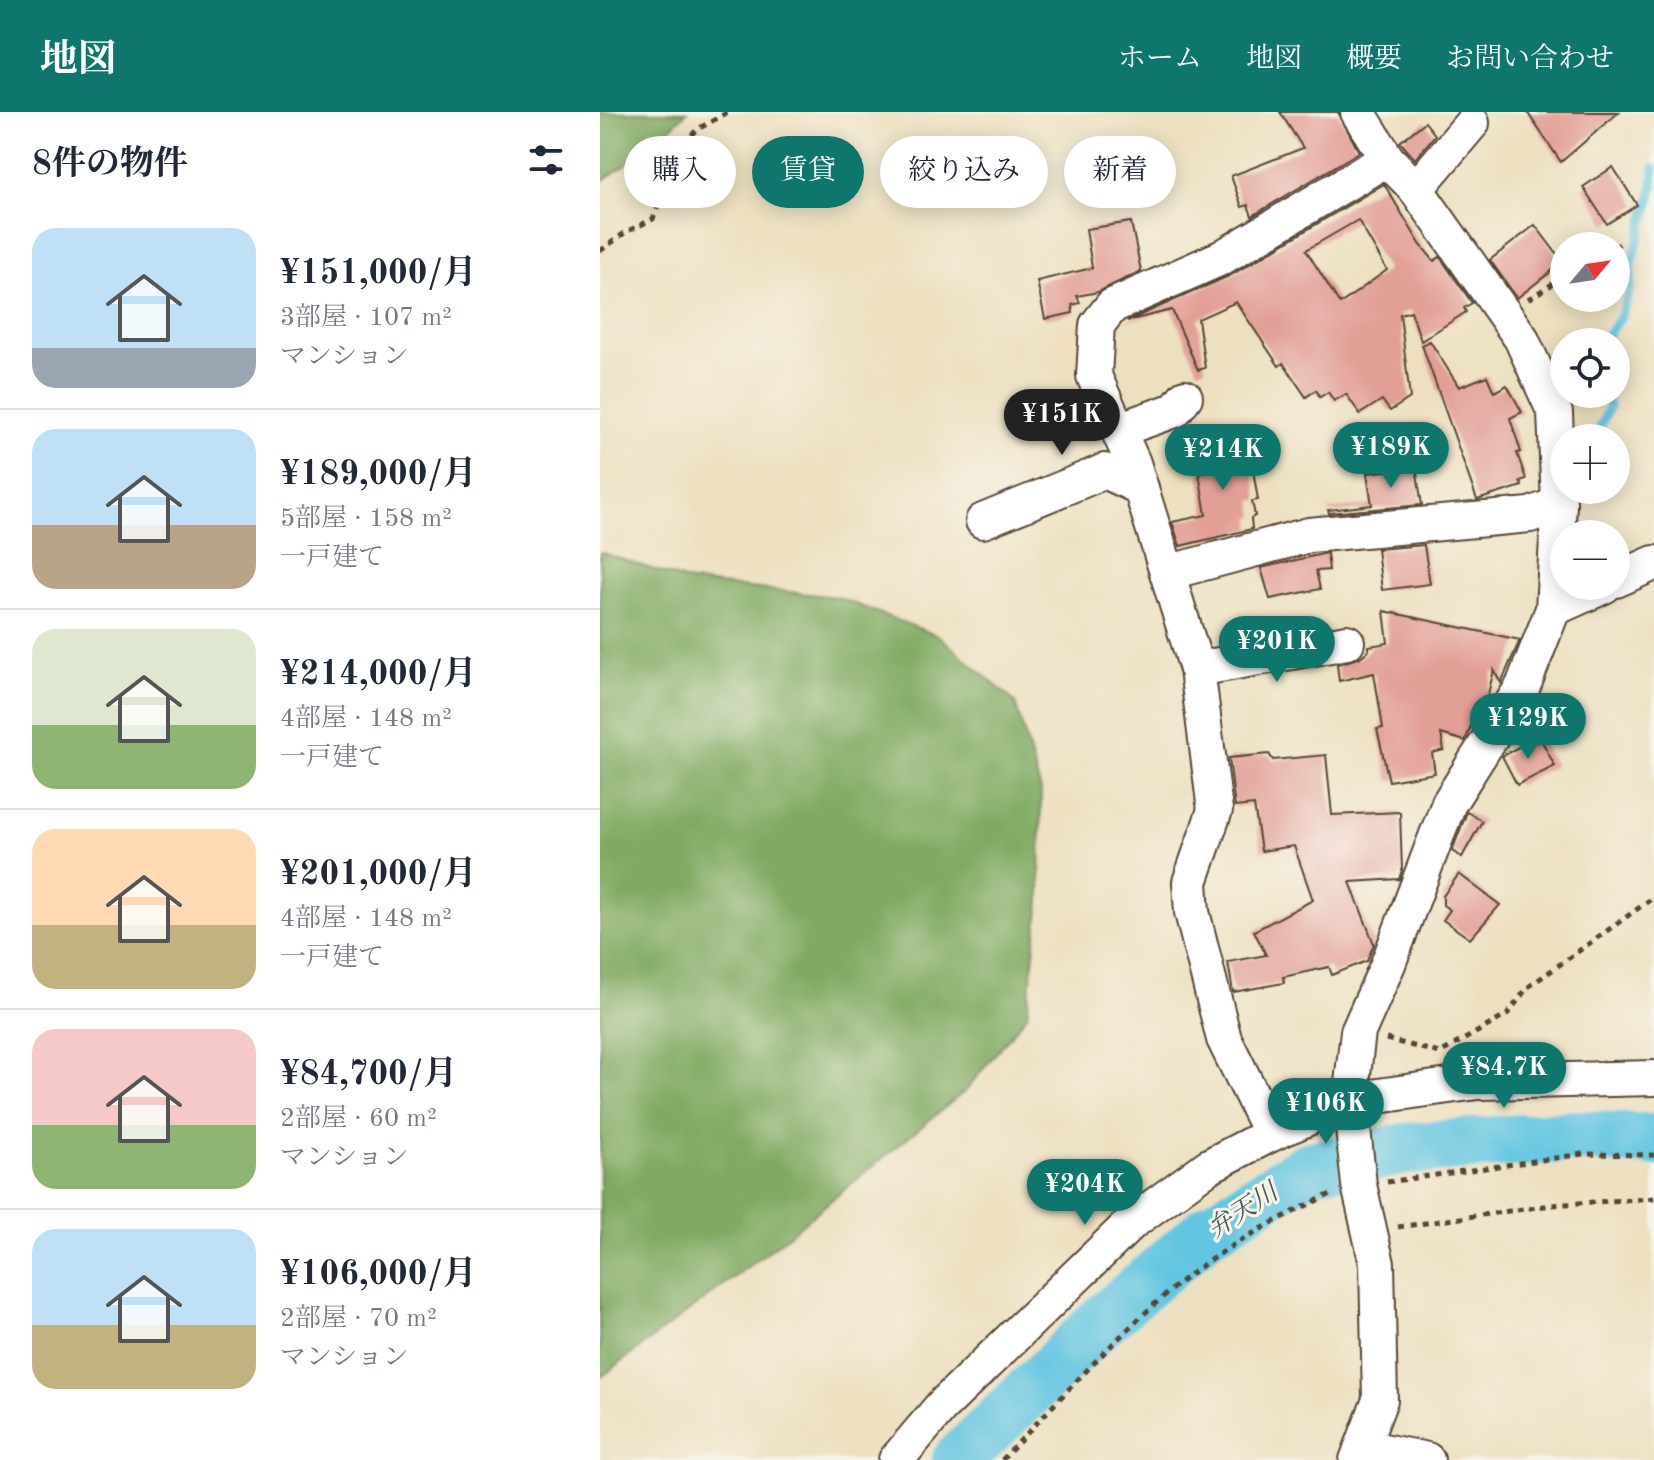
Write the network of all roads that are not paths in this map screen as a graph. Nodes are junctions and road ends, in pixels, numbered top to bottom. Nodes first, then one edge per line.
1 (1358, 112) edge
2 (1472, 123) dead end
3 (1387, 159) junction
4 (1416, 189) junction
5 (1185, 397) dead end
6 (1555, 424) edge
7 (1118, 430) junction
8 (1141, 488) junction
9 (1559, 504) joint
10 (983, 521) dead end
11 (1654, 563) edge
12 (1170, 572) junction
13 (1630, 574) edge
14 (1573, 600) edge
15 (1553, 609) junction
16 (1347, 642) dead end
17 (1197, 669) junction
18 (1654, 1078) edge
19 (1350, 1100) junction
20 (1271, 1134) junction
21 (1361, 1454) edge
22 (896, 1460) edge
23 (1427, 1460) edge

1 - 3 street
2 - 4 street
3 - 4 street
3 - 7 street
4 - 6 street
5 - 7 street
7 - 8 street
8 - 10 street
8 - 12 street
9 - 12 street
9 - 15 street
11 - 13 street
12 - 17 street
14 - 15 street
15 - 19 street
16 - 17 street
17 - 20 street
18 - 19 street
19 - 20 street
19 - 21 street
20 - 22 street
21 - 23 street

